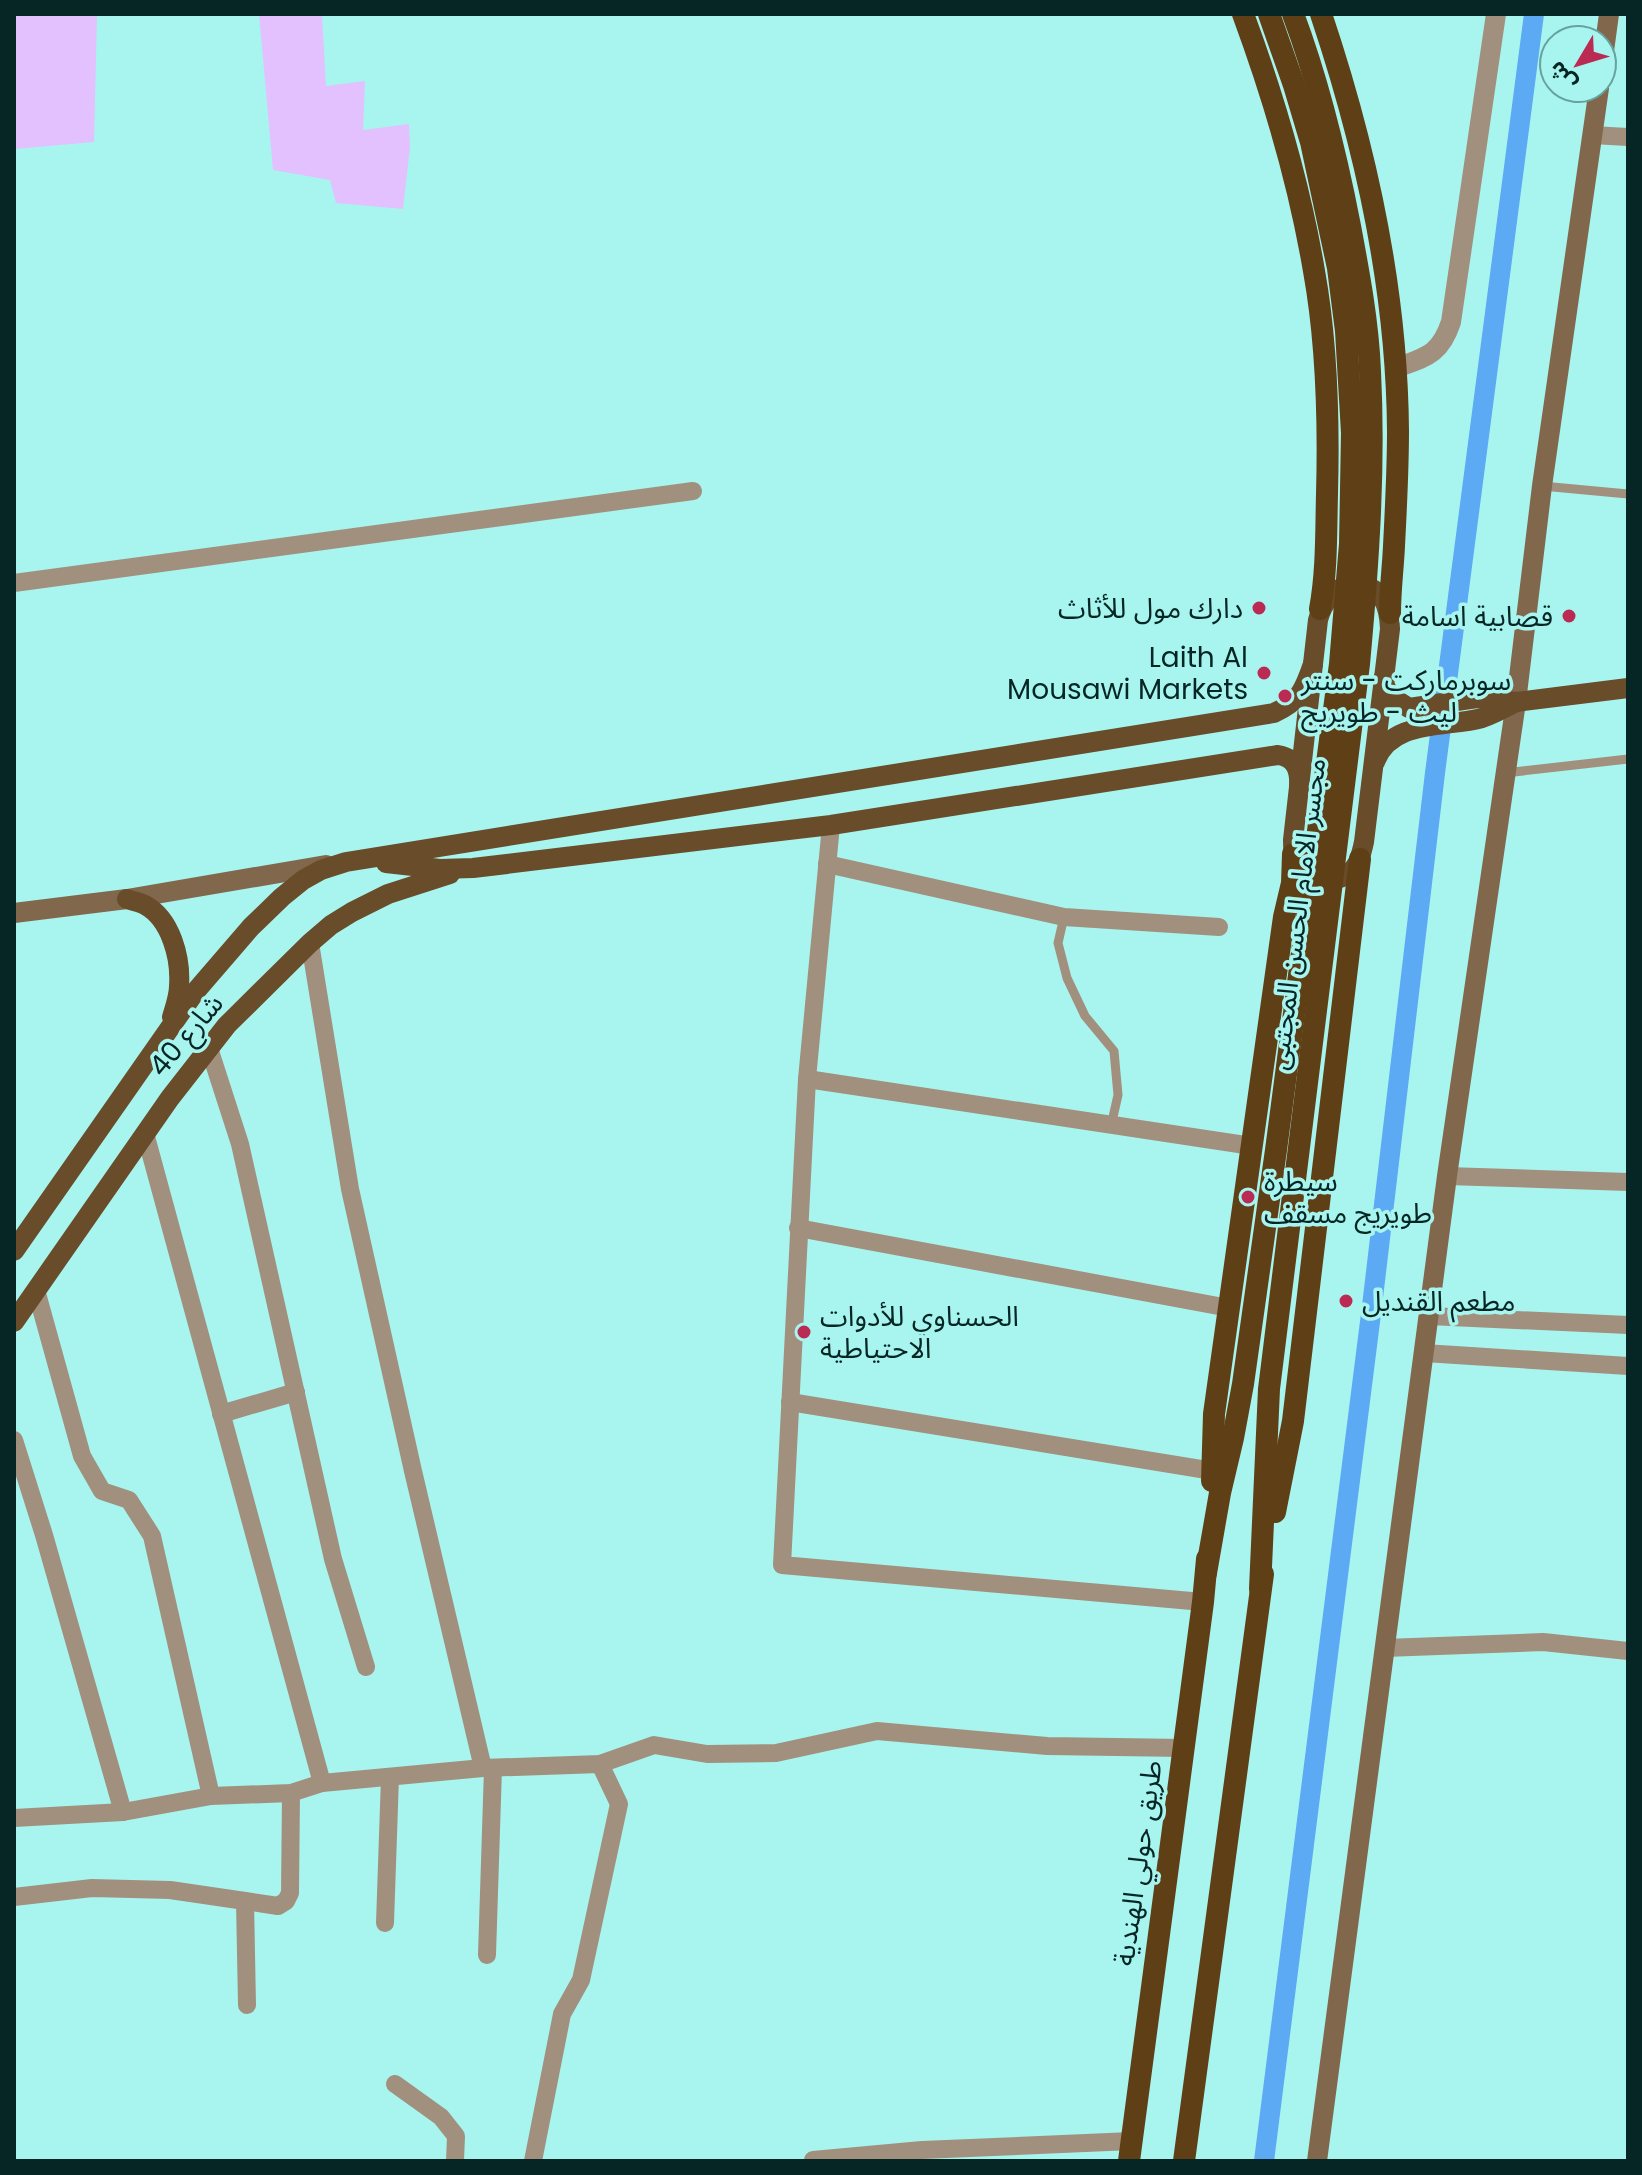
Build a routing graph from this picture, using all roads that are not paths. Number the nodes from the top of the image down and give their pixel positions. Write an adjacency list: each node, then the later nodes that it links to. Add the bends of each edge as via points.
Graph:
1 (1243, 14): 13 (highway, via 1288,148 1314,271 1327,434)
2 (1269, 14): 62 (highway, مجسر الامام الحسن المجتبى, via 1311,142 1338,268 1352,433 1350,544 1340,664 1276,1150 1243,1384)
3 (1293, 14): 63 (highway, مجسر الامام الحسن المجتبى, via 1331,137 1358,268 1370,369 1372,482 1359,664 1269,1389)
4 (1321, 14): 9 (highway, via 1371,198)
5 (1496, 14): 9 (street, via 1451,322 1436,351)
6 (1597, 104): 7 (main road)
7 (1592, 135): 8 (street); 10 (main road)
8 (1628, 137)
9 (1396, 368): 14 (highway)
10 (1542, 486): 12 (lane); 21 (main road)
11 (693, 491): 15 (street)
12 (1628, 494)
13 (1326, 546): 14 (highway, via 1336,566 1356,576 1379,572); 16 (highway)
14 (1394, 555): 17 (highway)
15 (14, 583)
16 (1320, 609): 17 (main road, via 1331,594 1353,584 1376,591); 18 (main road)
17 (1390, 613): 19 (main road)
18 (1313, 664): 26 (main road); 30 (main road, via 1297,700 1274,713)
19 (1384, 675): 22 (main road, via 1390,696 1409,708); 24 (main road)
20 (1628, 688): 21 (main road)
21 (1516, 702): 22 (main road); 25 (main road)
22 (1478, 708): 24 (main road, via 1399,735 1378,754)
23 (1628, 759): 25 (lane)
24 (1373, 768): 29 (main road)
25 (1505, 773): 46 (main road)
26 (1299, 787): 27 (main road, via 1297,765 1278,755); 28 (main road)
27 (831, 825): 31 (street); 32 (main road)
28 (1293, 854): 29 (main road, via 1303,870 1323,880 1345,876); 36 (highway)
29 (1360, 859): 37 (highway)
30 (346, 862): 32 (main road); 33 (main road); 40 (main road, شارع 40, via 321,870 282,897)
31 (827, 864): 35 (street); 42 (street)
32 (473, 868): 39 (main road, شارع 40, via 388,894 331,925)
33 (127, 899): 34 (main road); 40 (main road, via 146,905 161,918 172,939 179,986)
34 (14, 913)
35 (1064, 917): 38 (street); 43 (lane, via 1058,943 1067,978 1085,1016 1114,1051 1118,1095)
36 (1284, 917): 37 (highway, via 1301,898 1324,894 1339,900); 45 (highway)
37 (1352, 921): 63 (highway, via 1293,1421)
38 (1219, 927)
39 (310, 943): 41 (main road, شارع 40); 70 (street, via 350,1189 413,1471)
40 (168, 1028): 49 (main road, شارع 40)
41 (209, 1048): 44 (main road, شارع 40); 57 (street, via 240,1144)
42 (807, 1079): 43 (street); 48 (street)
43 (1111, 1126): 45 (street)
44 (145, 1133): 50 (main road, شارع 40); 59 (street)
45 (1252, 1146): 51 (highway)
46 (1447, 1176): 47 (street); 52 (main road)
47 (1628, 1182)
48 (798, 1228): 51 (street); 58 (street)
49 (14, 1251)
50 (36, 1290): 53 (main road, شارع 40); 74 (street, via 82,1456 102,1491 129,1500 152,1536)
51 (1229, 1308): 61 (highway, via 1214,1414)
52 (1429, 1316): 54 (street); 55 (main road)
53 (14, 1322)
54 (1628, 1325)
55 (1424, 1353): 56 (street); 65 (main road)
56 (1628, 1366)
57 (296, 1392): 59 (street); 67 (street, via 333,1559)
58 (790, 1402): 61 (street); 64 (street, via 782,1565)
59 (221, 1414): 72 (street)
60 (14, 1440): 75 (street)
61 (1213, 1471): 62 (highway)
62 (1206, 1573): 64 (highway, طريق حولي الهندية)
63 (1260, 1589): 87 (highway)
64 (1203, 1602): 68 (highway, طريق حولي الهندية)
65 (1385, 1648): 66 (street, via 1543,1642); 88 (main road)
66 (1628, 1651)
67 (366, 1667)
68 (1184, 1748): 69 (street, via 1047,1746 877,1731 776,1753 707,1754 654,1745); 83 (highway, طريق حولي الهندية)
69 (600, 1764): 70 (street); 86 (street, via 619,1804 581,1980 562,2014)
70 (488, 1768): 71 (street); 80 (street)
71 (390, 1777): 72 (street); 79 (street)
72 (322, 1783): 73 (street)
73 (291, 1793): 74 (street); 78 (street, via 290,1893 278,1906)
74 (211, 1796): 75 (street)
75 (123, 1812): 76 (street)
76 (14, 1818)
77 (14, 1897): 78 (street, via 92,1888 170,1890)
78 (245, 1901): 81 (street)
79 (385, 1923)
80 (487, 1955)
81 (247, 2005)
82 (395, 2084): 85 (street, via 441,2117 456,2136)
83 (1130, 2151): 84 (street, via 922,2150)
84 (813, 2160)
85 (455, 2161)
86 (533, 2161)
87 (1184, 2161)
88 (1317, 2161)

